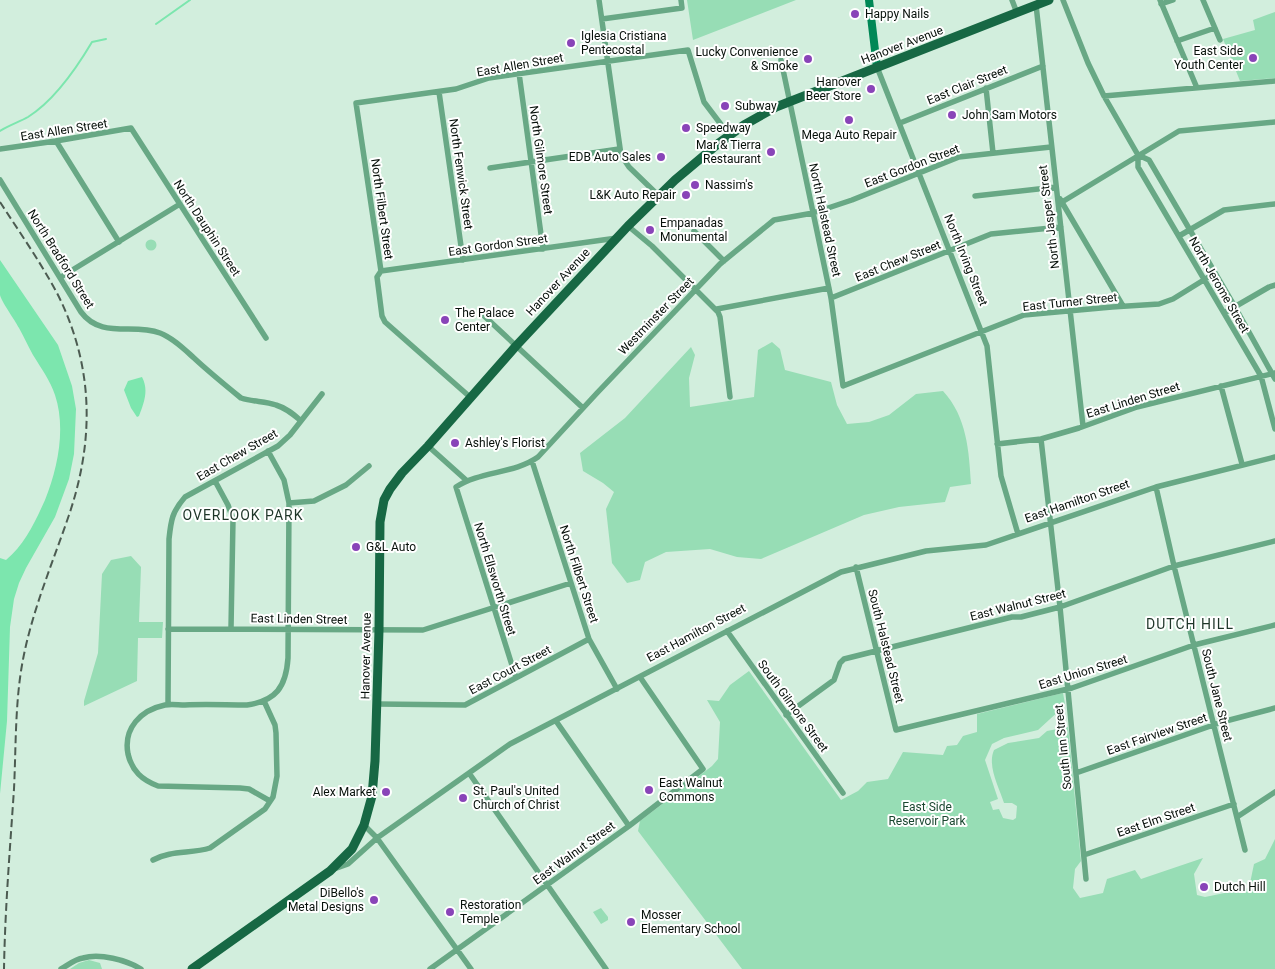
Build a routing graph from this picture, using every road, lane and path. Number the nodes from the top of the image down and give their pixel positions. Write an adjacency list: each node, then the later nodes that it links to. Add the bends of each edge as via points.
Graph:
1 (599, 0): 12 (street)
2 (681, 0): 12 (street, via 682,8)
3 (869, 0): 19 (main road, North Irving Street)
4 (1012, 0): 11 (street)
5 (1049, 0): 10 (main road, Hanover Avenue)
6 (1063, 0): 25 (street, North Jerome Street)
7 (1173, 0): 9 (street)
8 (1203, 0): 13 (street)
9 (1160, 2): 14 (street)
10 (1036, 5): 11 (main road, Hanover Avenue); 18 (street, North Jasper Street)
11 (1018, 13): 19 (main road, Hanover Avenue)
12 (602, 19): 16 (street)
13 (1215, 28): 14 (street); 15 (street)
14 (1176, 40): 23 (street)
15 (1220, 40)
16 (607, 60): 20 (street, East Allen Street); 31 (street, East Allen Street, via 688,50 701,96); 35 (street)
17 (781, 60): 26 (street, North Halstead Street)
18 (1043, 66): 22 (street, East Clair Street); 33 (street, North Jasper Street)
19 (877, 67): 26 (main road, Hanover Avenue); 28 (street, North Irving Street)
20 (519, 73): 24 (street, East Allen Street); 38 (street, North Gilmore Street)
21 (1275, 81): 23 (street)
22 (986, 88): 28 (street, East Clair Street); 36 (street)
23 (1197, 88): 25 (street)
24 (439, 92): 27 (street, East Allen Street); 58 (street, North Fenwick Street)
25 (1104, 96): 37 (street, North Jerome Street)
26 (790, 102): 31 (main road, Hanover Avenue, via 758,116); 48 (street, North Halstead Street)
27 (356, 103): 60 (street, North Filbert Street)
28 (900, 122): 40 (street, North Irving Street)
29 (1275, 122): 37 (street, via 1180,131)
30 (131, 128): 32 (street, East Allen Street); 46 (street, North Dauphin Street)
31 (730, 135): 43 (main road, Hanover Avenue)
32 (56, 142): 34 (street, East Allen Street); 55 (street)
33 (1052, 147): 36 (street, East Gordon Street); 42 (street, North Jasper Street)
34 (0, 149)
35 (619, 149): 38 (street); 43 (street, via 629,167)
36 (993, 153): 40 (street, East Gordon Street, via 959,157)
37 (1138, 155): 45 (street); 51 (street, North Jerome Street, via 1150,160); 53 (street, North Jerome Street, via 1138,167)
38 (531, 161): 39 (street); 56 (street, North Gilmore Street)
39 (490, 168)
40 (919, 173): 48 (street, East Gordon Street); 57 (street, North Irving Street)
41 (0, 180): 62 (street, North Bradford Street)
42 (1056, 190): 44 (street); 45 (street); 50 (street, North Jasper Street)
43 (659, 196): 49 (main road, Hanover Avenue)
44 (975, 196)
45 (1062, 202): 68 (street)
46 (180, 204): 55 (street); 75 (street, North Dauphin Street)
47 (1275, 204): 51 (street, via 1230,208)
48 (813, 213): 59 (street, Westminster Street, via 774,220); 65 (street, North Halstead Street)
49 (628, 226): 54 (main road, Hanover Avenue); 66 (street)
50 (1061, 227): 57 (street, East Chew Street, via 991,234); 71 (street, North Jasper Street)
51 (1189, 230): 53 (street); 61 (street, North Jerome Street)
52 (694, 231): 59 (street)
53 (1179, 236): 63 (street, North Jerome Street)
54 (617, 238): 56 (street, East Gordon Street); 76 (main road, Hanover Avenue)
55 (119, 242): 62 (street)
56 (543, 249): 58 (street, East Gordon Street)
57 (950, 251): 67 (street, East Chew Street); 74 (street, North Irving Street)
58 (463, 260): 60 (street, East Gordon Street)
59 (724, 262): 66 (street, Westminster Street)
60 (381, 271): 82 (street, North Filbert Street, via 377,278 384,321)
61 (1215, 273): 63 (street, East Turner Street); 69 (street, North Jerome Street)
62 (61, 277): 85 (street, North Bradford Street, via 81,312 95,324 109,329 145,329 163,334 241,398 276,405)
63 (1204, 280): 68 (street, East Turner Street, via 1159,304); 73 (street, North Jerome Street)
64 (1275, 285): 69 (street)
65 (829, 288): 67 (street, North Halstead Street); 70 (street)
66 (696, 289): 70 (street); 84 (street, Westminster Street)
67 (831, 298): 79 (street, North Halstead Street)
68 (1123, 306): 71 (street, East Turner Street)
69 (1235, 307): 73 (street); 77 (street, North Jerome Street)
70 (716, 309): 83 (street, via 720,318)
71 (1070, 310): 74 (street, East Turner Street, via 1024,315); 86 (street, North Jasper Street)
72 (481, 313): 76 (street)
73 (1224, 313): 78 (street, North Jerome Street)
74 (982, 331): 79 (street, East Turner Street); 89 (street, North Irving Street, via 987,346)
75 (266, 338)
76 (516, 346): 82 (main road, Hanover Avenue); 84 (street)
77 (1274, 375): 78 (street, East Linden Street)
78 (1262, 376): 80 (street, East Linden Street); 87 (street, North Jerome Street)
79 (843, 386)
80 (1221, 386): 86 (street, East Linden Street, via 1137,407); 94 (street)
81 (322, 394): 85 (street, East Chew Street)
82 (470, 397): 90 (main road, Hanover Avenue)
83 (730, 397)
84 (583, 408): 93 (street, Westminster Street)
85 (300, 420): 91 (street, East Chew Street, via 290,435)
86 (1083, 426): 88 (street, East Linden Street)
87 (1275, 429)
88 (1041, 439): 89 (street, East Linden Street); 100 (street, South Inn Street)
89 (997, 444): 101 (street, North Irving Street, via 1004,491)
90 (428, 446): 96 (street); 112 (main road, Hanover Avenue, via 393,484 384,500 380,522)
91 (268, 451): 97 (street, East Chew Street); 99 (street, via 284,480)
92 (1275, 457): 94 (street, East Hamilton Street)
93 (532, 461): 96 (street); 105 (street, North Filbert Street)
94 (1242, 464): 98 (street, East Hamilton Street)
95 (369, 466): 99 (street, via 346,485 314,501)
96 (466, 480): 107 (street, North Ellsworth Street, via 456,487)
97 (215, 481): 109 (street, East Chew Street, via 185,497 171,518); 110 (street, via 233,519)
98 (1156, 487): 100 (street, East Hamilton Street); 103 (street, South Jane Street)
99 (289, 504): 111 (street)
100 (1051, 523): 101 (street, East Hamilton Street); 106 (street, South Inn Street)
101 (1018, 534): 104 (street, East Hamilton Street, via 978,547 926,551)
102 (1275, 541): 103 (street, East Walnut Street)
103 (1174, 566): 106 (street, East Walnut Street); 115 (street, South Jane Street)
104 (856, 567): 113 (street, East Hamilton Street); 116 (street, South Halstead Street)
105 (571, 583): 107 (street, East Linden Street); 114 (street, North Filbert Street)
106 (1060, 606): 116 (street, East Walnut Street); 120 (street, South Inn Street)
107 (494, 608): 112 (street, East Linden Street, via 423,630); 118 (street, North Ellsworth Street)
108 (1275, 625): 115 (street, East Union Street)
109 (168, 628): 110 (street, East Linden Street); 122 (street)
110 (231, 628): 111 (street, East Linden Street)
111 (287, 630): 112 (street, East Linden Street); 121 (street, via 287,672 281,688)
112 (379, 630): 123 (main road, Hanover Avenue)
113 (727, 631): 117 (street, East Hamilton Street); 125 (street, South Gilmore Street)
114 (589, 639): 118 (street, East Court Street); 119 (street, North Filbert Street)
115 (1194, 645): 120 (street, East Union Street); 127 (street, South Jane Street)
116 (876, 650): 125 (street, East Walnut Street, via 842,660 834,680); 128 (street, South Halstead Street)
117 (640, 677): 119 (street, East Hamilton Street); 137 (street, East Walnut Street, via 703,769)
118 (516, 678): 123 (street, East Court Street, via 465,705)
119 (617, 689): 126 (street, East Hamilton Street)
120 (1068, 689): 128 (street, East Union Street); 130 (street, South Inn Street)
121 (264, 701): 122 (street, via 247,705); 133 (street, via 276,733 276,788)
122 (168, 704): 133 (street, via 142,714 131,727 127,745 130,760 138,774 158,786 240,788)
123 (377, 704): 136 (main road, Hanover Avenue, via 373,786)
124 (1275, 708): 127 (street, East Fairview Street)
125 (786, 715): 132 (street, South Gilmore Street)
126 (556, 721): 129 (street, East Hamilton Street, via 510,744); 137 (street)
127 (1214, 724): 130 (street, East Fairview Street); 134 (street, South Jane Street)
128 (896, 730)
129 (469, 773): 138 (street, East Hamilton Street); 144 (street)
130 (1076, 773): 140 (street, South Inn Street)
131 (1275, 792): 135 (street)
132 (843, 793)
133 (270, 801): 141 (street, via 265,809 210,848 171,853)
134 (1234, 804): 135 (street, South Jane Street); 140 (street, East Elm Street)
135 (1237, 817): 139 (street, South Jane Street)
136 (364, 825): 138 (street); 142 (main road, Hanover Avenue, via 352,849)
137 (629, 826): 144 (street, East Walnut Street)
138 (377, 838): 142 (street, East Hamilton Street, via 348,864); 145 (street)
139 (1245, 850)
140 (1084, 855): 143 (street, South Inn Street)
141 (153, 860)
142 (330, 870): 148 (main road, East Hamilton Street)
143 (1086, 879)
144 (548, 885): 145 (street, East Walnut Street); 151 (street)
145 (457, 950): 149 (street, East Walnut Street); 150 (street)
146 (61, 969): 147 (street, via 80,958 91,956 119,960)
147 (141, 969)
148 (192, 969)
149 (430, 969)
150 (471, 969)
151 (606, 969)

